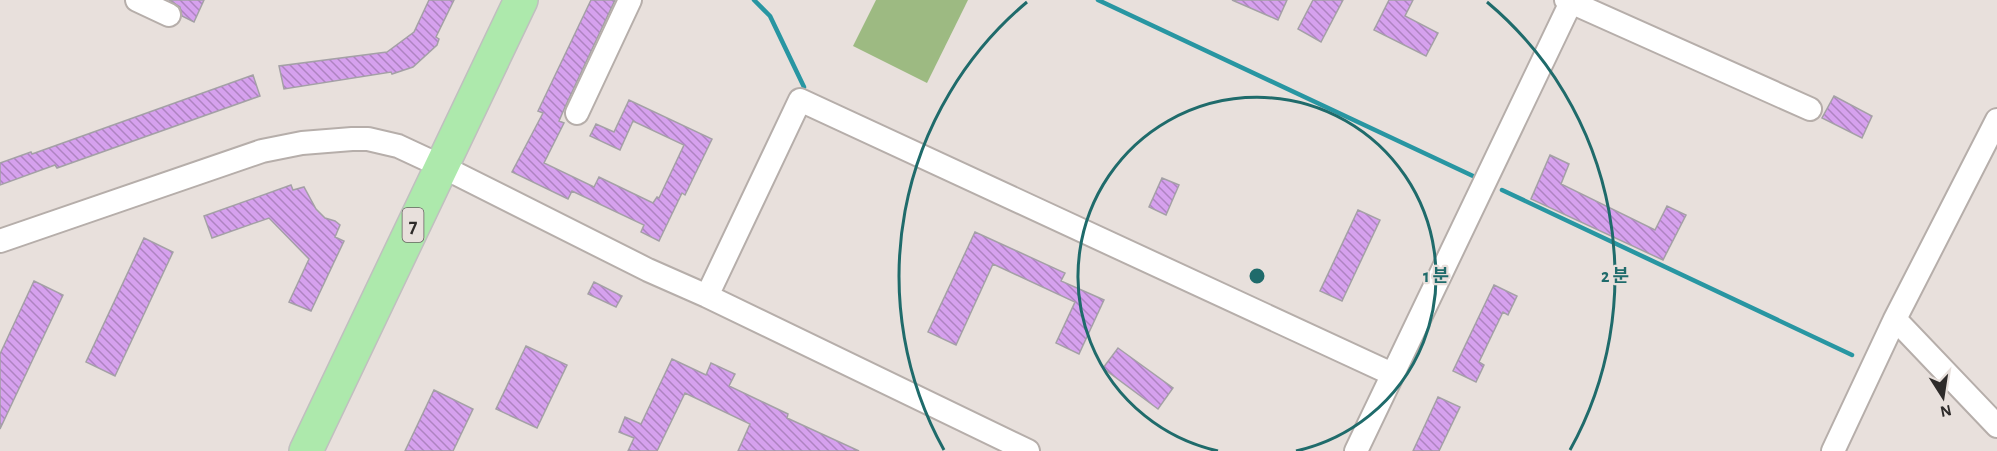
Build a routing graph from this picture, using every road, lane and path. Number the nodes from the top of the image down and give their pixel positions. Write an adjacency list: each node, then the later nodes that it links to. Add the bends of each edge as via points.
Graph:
1 (137, 0): 5 (street)
2 (521, 0): 10 (highway, 7)
3 (630, 0): 7 (street)
4 (1570, 1): 6 (street); 14 (street)
5 (169, 15)
6 (1810, 109)
7 (577, 113)
8 (1997, 120): 9 (street)
9 (1987, 162): 13 (street)
10 (441, 166): 11 (street, via 382,142 302,142 262,151); 12 (street); 16 (highway, 7)
11 (0, 241)
12 (707, 296): 14 (street, via 801,100); 17 (street)
13 (1895, 319): 15 (street); 19 (street)
14 (1392, 374): 18 (street)
15 (1997, 426)
16 (306, 451)
17 (1028, 451)
18 (1356, 451)
19 (1833, 451)

